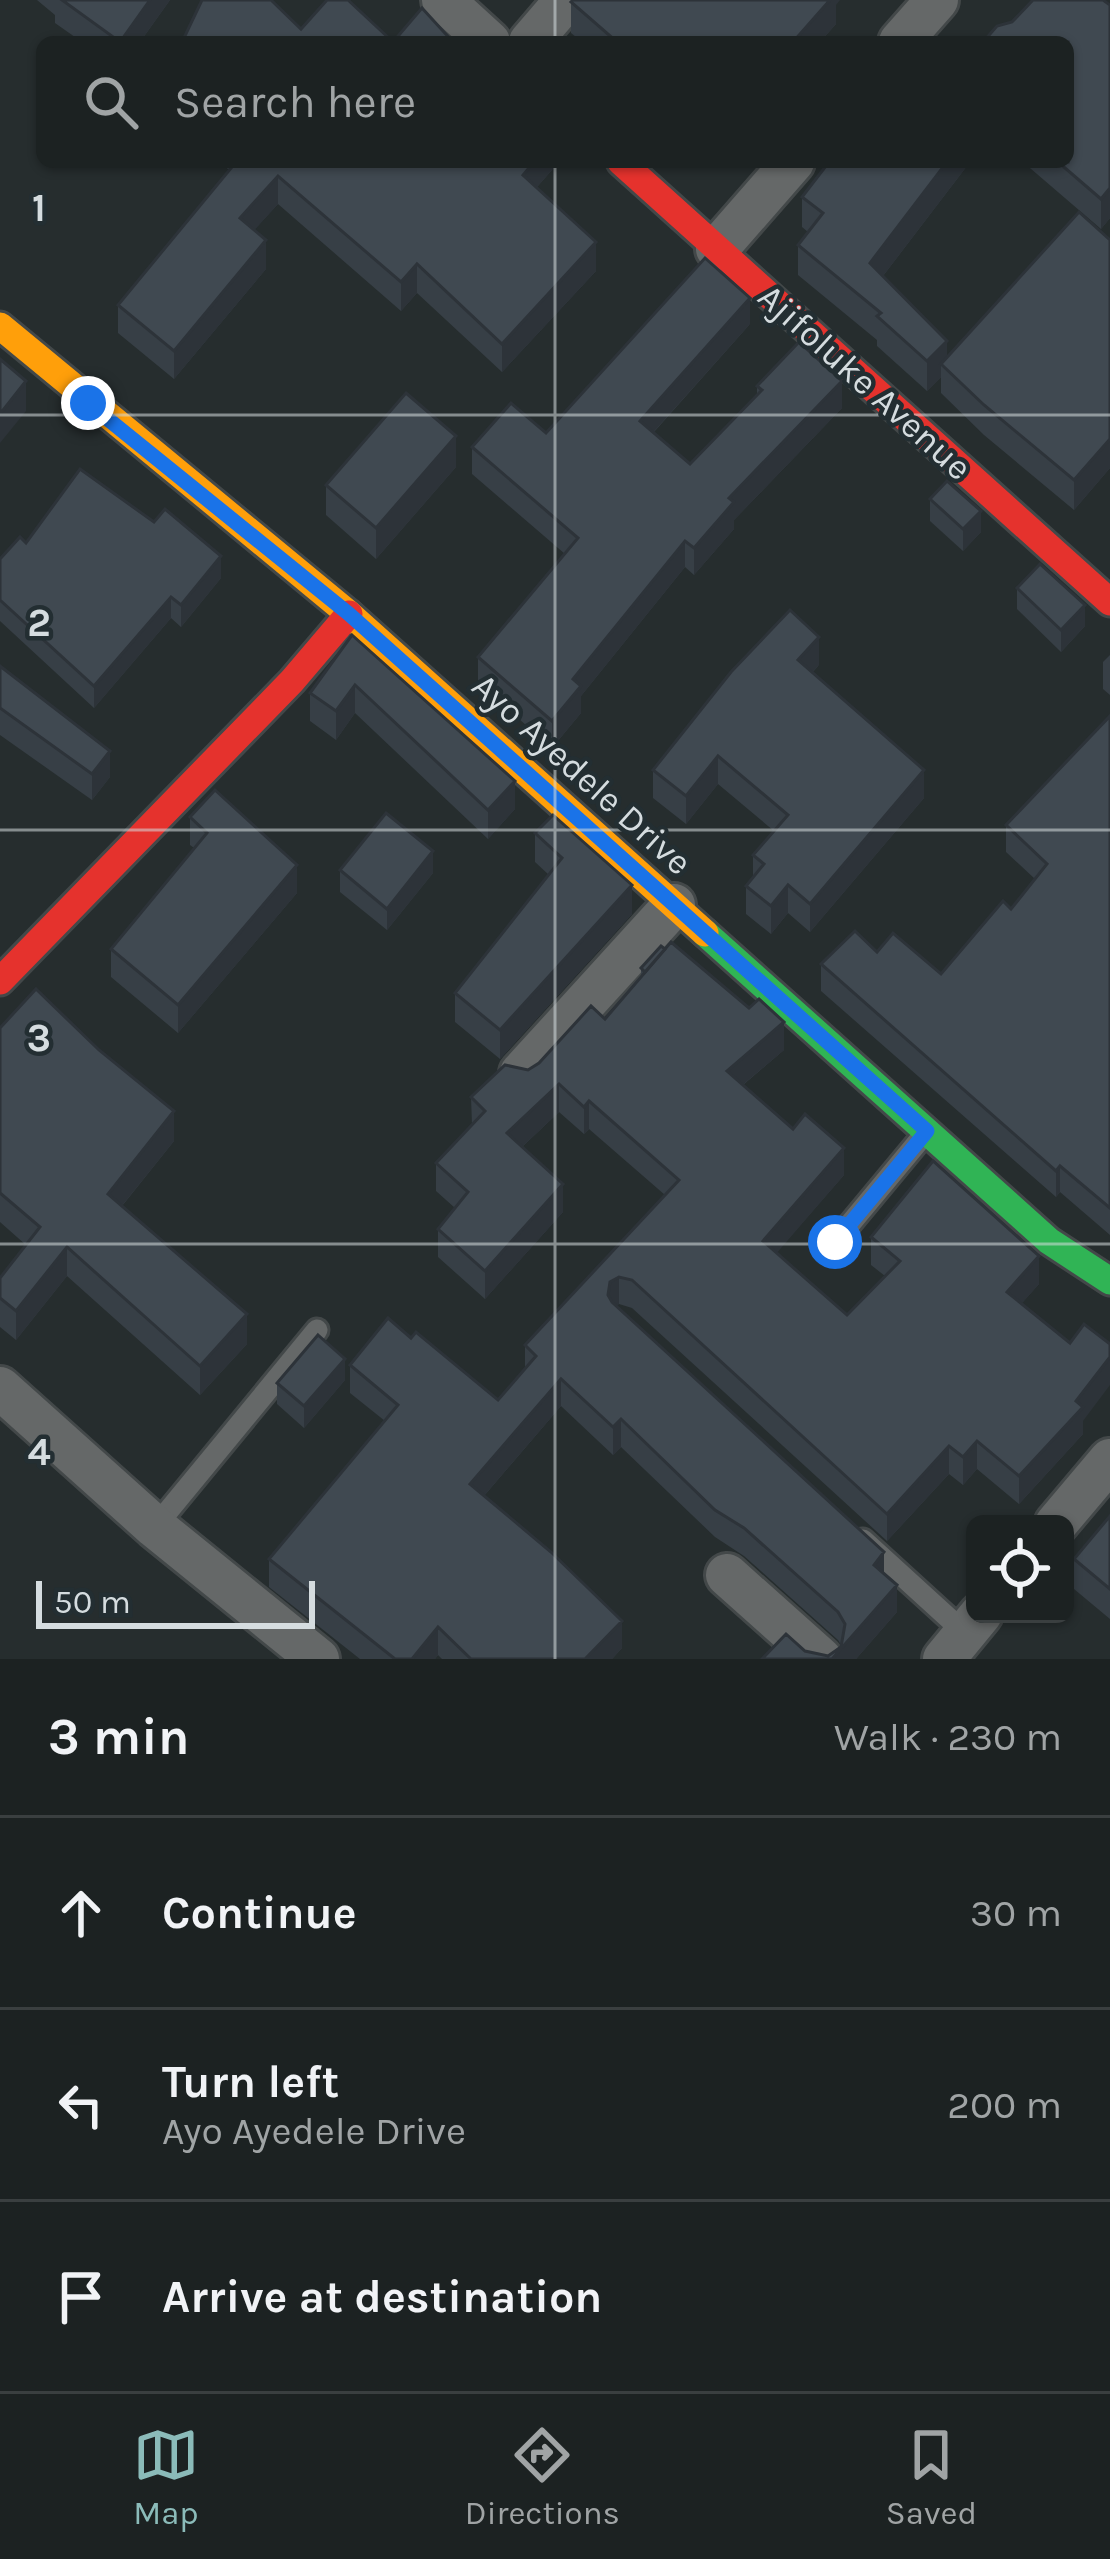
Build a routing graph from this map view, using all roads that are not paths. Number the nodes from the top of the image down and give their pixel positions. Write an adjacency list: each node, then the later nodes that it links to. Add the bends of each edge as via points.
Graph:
1 (443, 0): 4 (street)
2 (566, 0): 5 (street)
3 (937, 0): 6 (street)
4 (482, 36)
5 (535, 36)
6 (905, 36)
7 (628, 168): 9 (street, Ajifoluke Avenue)
8 (789, 168): 9 (street)
9 (717, 249): 11 (street, Ajifoluke Avenue)
10 (0, 326): 12 (street, Ayo Ayedele Drive)
11 (1110, 602)
12 (349, 614): 13 (street, Ayo Ayedele Drive); 14 (street)
13 (674, 905): 15 (street); 16 (street, Ayo Ayedele Drive)
14 (0, 981)
15 (520, 1073)
16 (927, 1131): 17 (lane); 18 (street, Ayo Ayedele Drive, via 1049,1241)
17 (835, 1242)
18 (1110, 1281)
19 (317, 1330): 24 (lane)
20 (0, 1388): 24 (street)
21 (1110, 1460): 22 (street)
22 (1064, 1515)
23 (845, 1523): 26 (lane)
24 (154, 1527): 27 (street)
25 (728, 1575): 28 (street)
26 (963, 1635)
27 (318, 1659)
28 (821, 1659)

